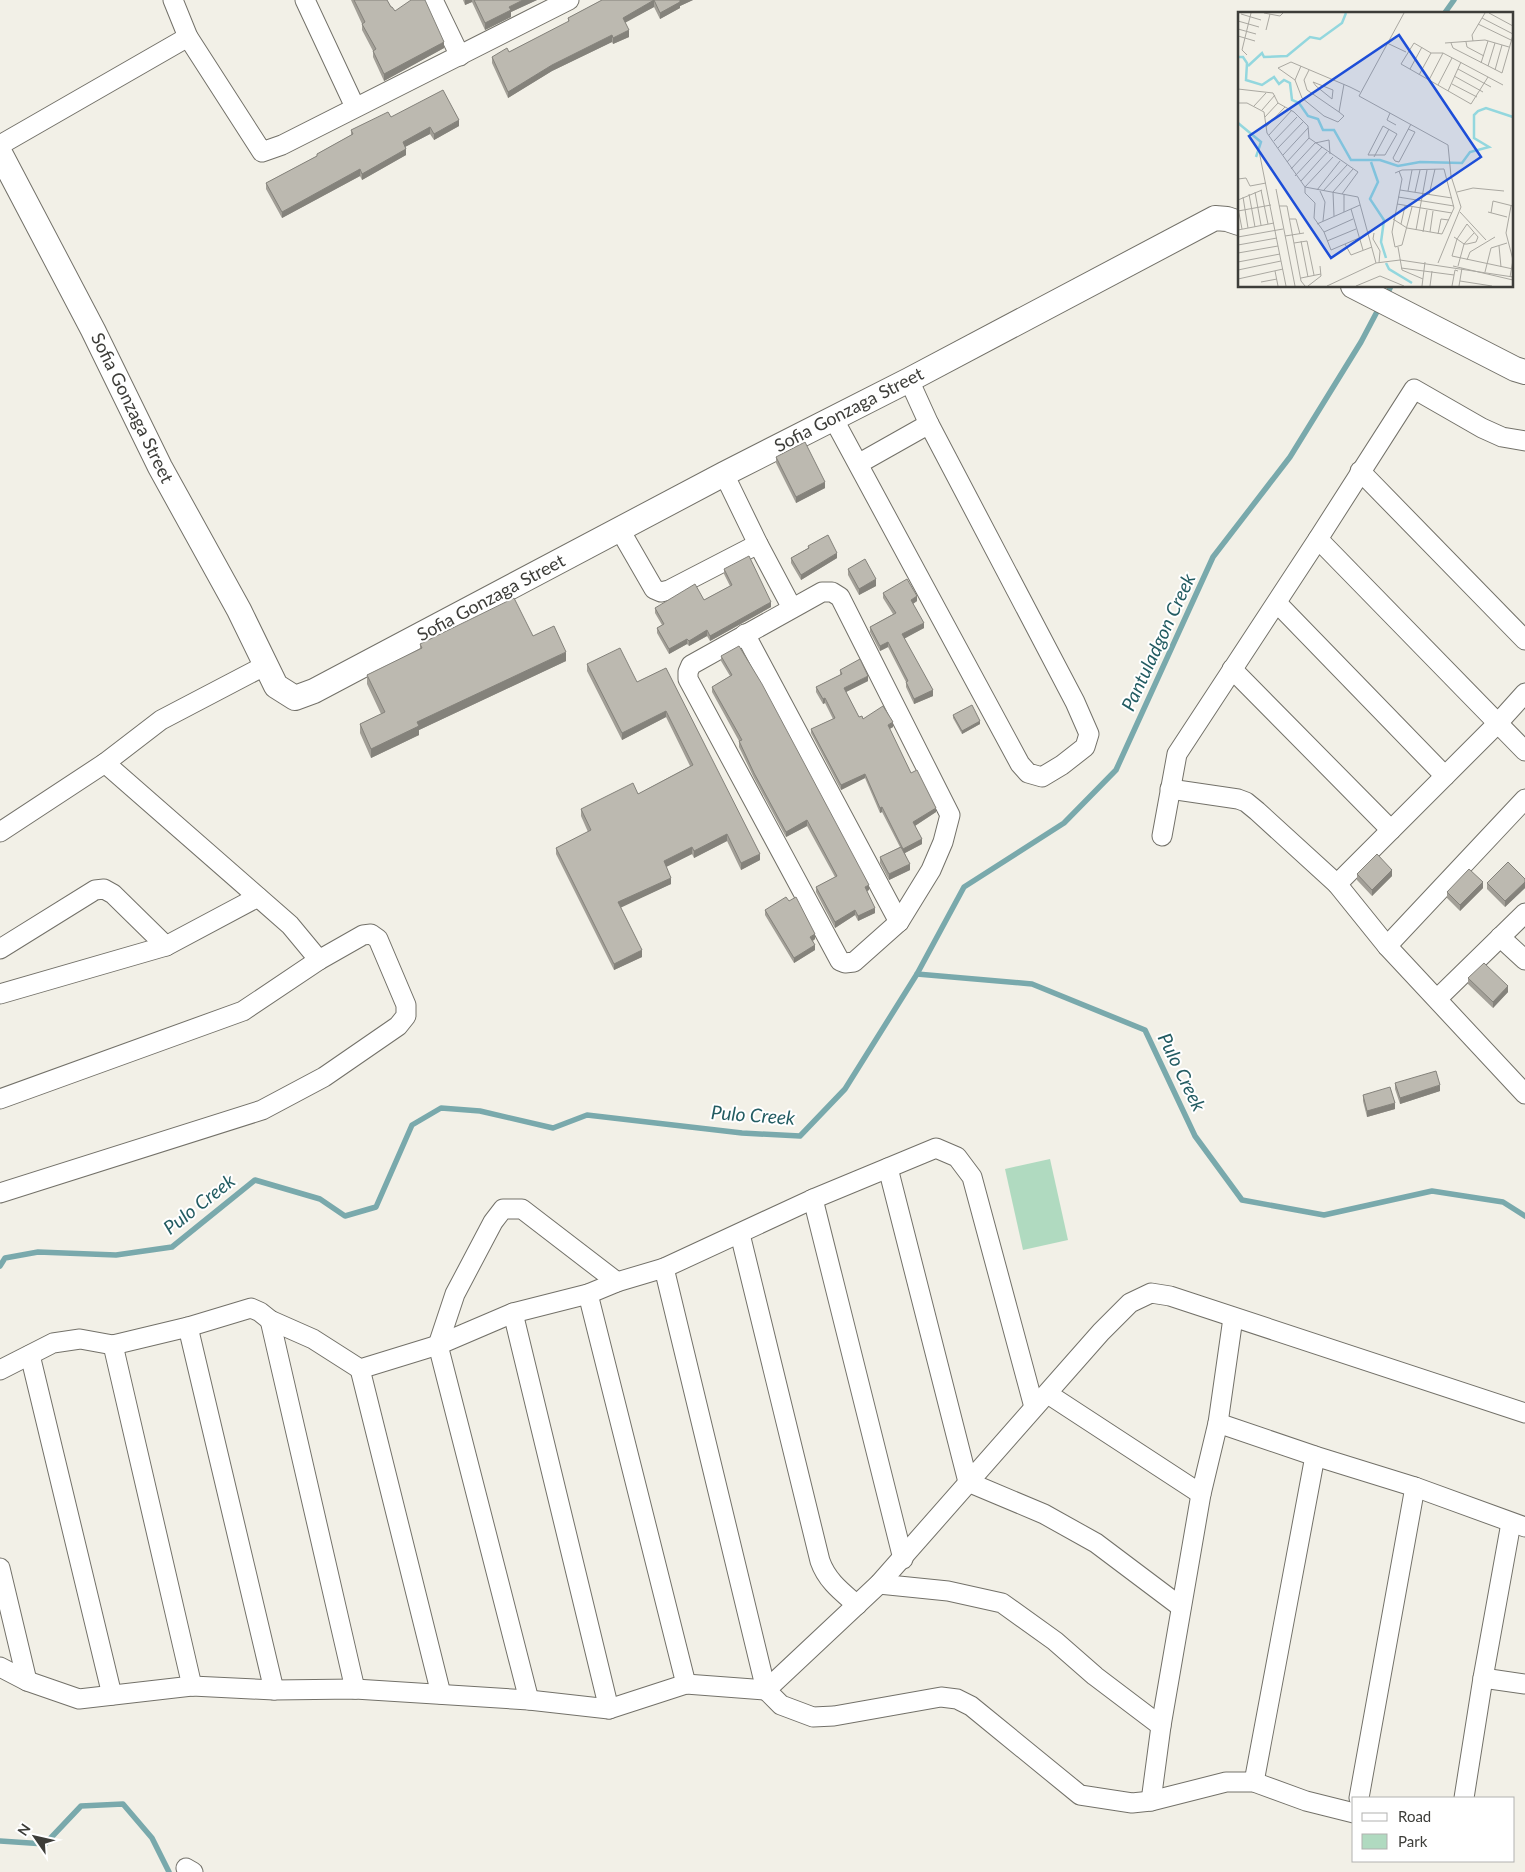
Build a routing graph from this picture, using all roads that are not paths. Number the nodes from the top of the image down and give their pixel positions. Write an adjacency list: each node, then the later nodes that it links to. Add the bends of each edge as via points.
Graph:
1 (173, 0): 5 (street)
2 (305, 0): 7 (street)
3 (433, 0): 6 (street)
4 (566, 1): 6 (street)
5 (188, 37): 7 (street, via 262,152); 8 (street)
6 (460, 56): 7 (street)
7 (355, 107)
8 (0, 145)
9 (0, 153): 27 (street, Sofia Gonzaga Street, via 94,330 160,467)
10 (1238, 224): 13 (street, Sofia Gonzaga Street, via 1215,218)
11 (1357, 288): 12 (street)
12 (1525, 372)
13 (909, 380): 14 (street, Sofia Gonzaga Street); 15 (street)
14 (833, 418): 17 (street); 19 (street, Sofia Gonzaga Street)
15 (929, 424): 17 (street); 17 (street, via 1090,734 1086,747 1042,777 1028,773 1020,764)
16 (1525, 441): 18 (street, via 1502,437 1482,428 1414,389)
17 (858, 464)
18 (1360, 471): 21 (street); 26 (street)
19 (724, 474): 20 (street, Sofia Gonzaga Street); 22 (street)
20 (620, 530): 22 (street, via 654,588 661,592); 27 (street, Sofia Gonzaga Street, via 295,698 276,686)
21 (1318, 539): 23 (street); 30 (street)
22 (758, 544): 24 (street)
23 (1277, 603): 28 (street); 33 (street)
24 (792, 608): 25 (street); 42 (street, via 822,592 832,592 840,597 950,815 931,870)
25 (745, 634): 42 (street); 42 (street, via 691,665 688,679 840,961 854,962)
26 (1525, 640)
27 (266, 665): 32 (street, via 161,720)
28 (1232, 669): 34 (street, via 1177,754); 36 (street)
29 (1525, 693): 30 (street)
30 (1498, 723): 31 (street); 33 (street)
31 (1525, 751)
32 (105, 763): 37 (street); 40 (street)
33 (1445, 776): 36 (street)
34 (1170, 789): 38 (street); 39 (street, via 1246,802)
35 (1525, 799): 45 (street)
36 (1391, 830): 39 (street)
37 (0, 832)
38 (1162, 836)
39 (1337, 884): 45 (street)
40 (258, 897): 44 (street); 47 (street, via 290,925)
41 (1525, 912): 43 (street)
42 (899, 922)
43 (1500, 937): 48 (street); 50 (street)
44 (166, 946): 46 (street, via 104,889 95,890); 49 (street)
45 (1388, 946): 50 (street)
46 (0, 949)
47 (319, 960): 52 (street, via 243,1012); 54 (street, via 363,935 371,934 378,939 406,1006 406,1016 398,1026 324,1077 262,1110)
48 (1525, 960)
49 (0, 994)
50 (1438, 998): 51 (street)
51 (1525, 1094)
52 (0, 1099)
53 (888, 1168): 55 (street); 70 (street, via 936,1148 957,1157 972,1177); 74 (street)
54 (0, 1193)
55 (813, 1200): 56 (street); 78 (street)
56 (740, 1234): 57 (street); 81 (street, via 820,1561 831,1582)
57 (664, 1268): 58 (street); 91 (street)
58 (617, 1282): 59 (street); 65 (street, via 522,1209 503,1209 492,1222 454,1294)
59 (588, 1294): 60 (street); 86 (street)
60 (512, 1313): 65 (street); 95 (street)
61 (1233, 1318): 69 (street, via 1170,1296 1151,1293 1130,1303); 71 (street); 72 (street)
62 (270, 1320): 63 (street, via 251,1308); 67 (street, via 313,1339); 89 (street)
63 (188, 1327): 64 (street); 90 (street)
64 (113, 1345): 66 (street, via 80,1339 53,1343); 88 (street)
65 (438, 1345): 67 (street); 94 (street)
66 (30, 1355): 68 (street); 93 (street)
67 (360, 1369): 92 (street)
68 (0, 1370)
69 (1048, 1394): 70 (street); 76 (street)
70 (1034, 1407): 74 (street)
71 (1525, 1413)
72 (1218, 1423): 73 (street); 76 (street)
73 (1315, 1456): 75 (street); 97 (street)
74 (968, 1482): 78 (street); 82 (street, via 1044,1514 1096,1543)
75 (1415, 1487): 77 (street); 98 (street)
76 (1201, 1494): 82 (street)
77 (1518, 1525): 84 (street)
78 (902, 1559): 80 (street)
79 (0, 1568): 85 (street)
80 (880, 1584): 81 (street); 96 (street, via 948,1591 1002,1603)
81 (857, 1605): 91 (street)
82 (1181, 1607): 96 (street)
83 (0, 1667): 85 (street)
84 (1482, 1678): 87 (street); 99 (street)
85 (27, 1681): 93 (street, via 79,1699)
86 (686, 1684): 91 (street); 95 (street)
87 (1525, 1684)
88 (192, 1686): 90 (street); 93 (street)
89 (355, 1689): 90 (street); 92 (street)
90 (274, 1690)
91 (766, 1690): 100 (street, via 781,1705 813,1717 941,1697 957,1700 971,1706 1080,1795 1132,1803)
92 (441, 1694): 94 (street)
93 (112, 1695)
94 (529, 1700): 95 (street)
95 (609, 1709)
96 (1161, 1726): 100 (street)
97 (1254, 1782): 100 (street, via 1226,1782); 101 (street, via 1306,1802)
98 (1359, 1797)
99 (1464, 1797)
100 (1151, 1801)
101 (1352, 1813)

